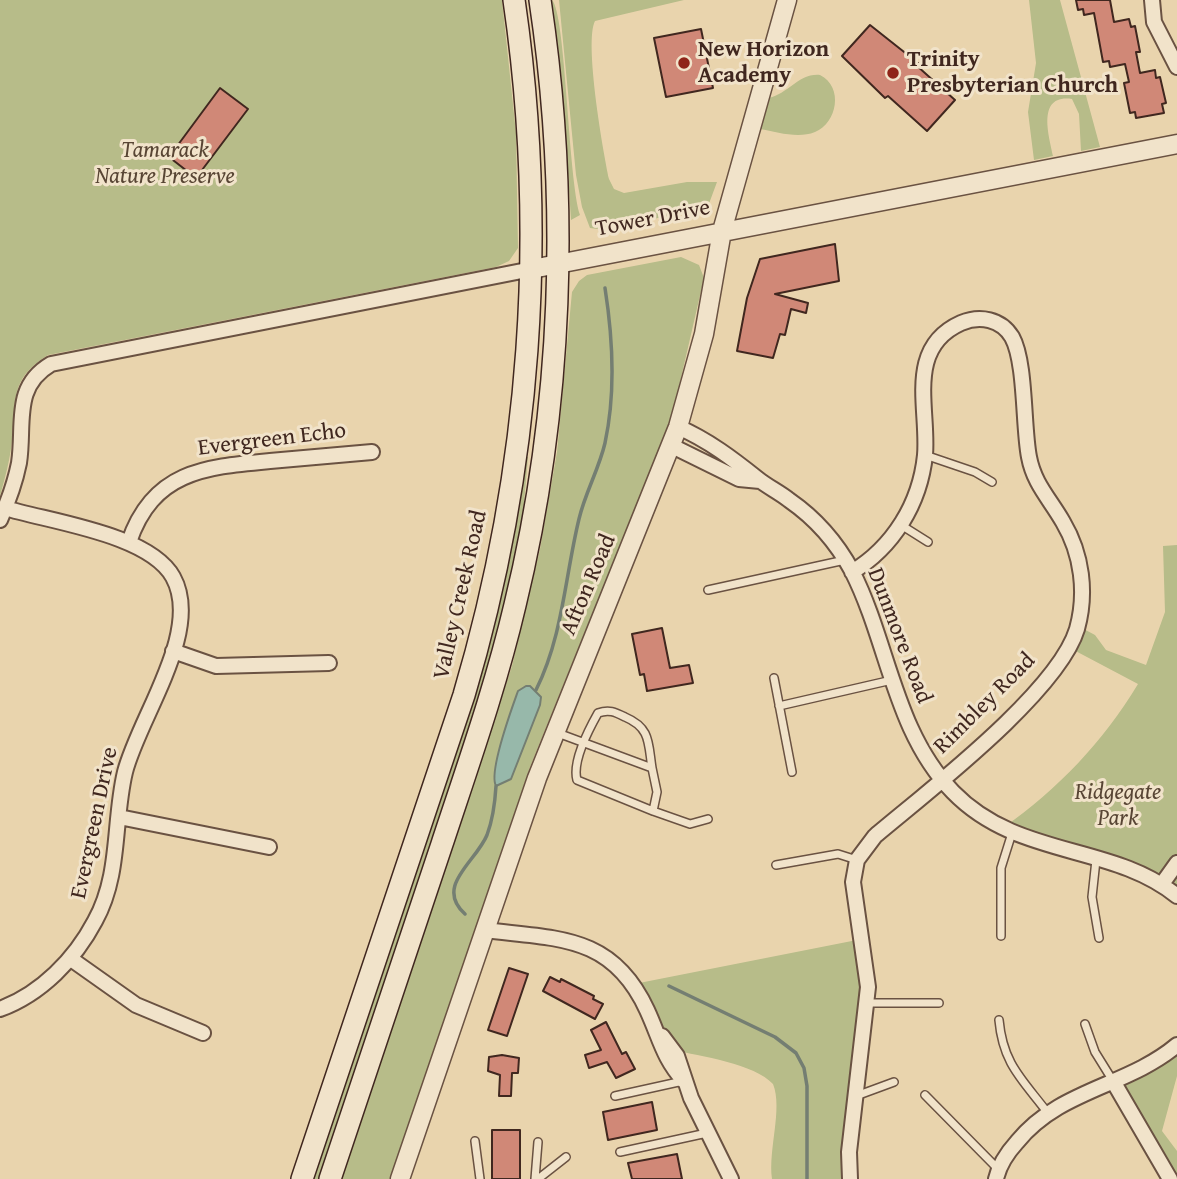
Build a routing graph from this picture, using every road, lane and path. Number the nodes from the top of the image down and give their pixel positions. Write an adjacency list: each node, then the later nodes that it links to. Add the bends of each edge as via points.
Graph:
1 (514, 0): 9 (main road, Valley Creek Road, via 528,124)
2 (540, 0): 8 (main road, via 554,117)
3 (787, 0): 7 (street, Afton Road)
4 (1152, 0): 5 (street, via 1153,20)
5 (1177, 67)
6 (1177, 144): 7 (street, Tower Drive)
7 (722, 231): 8 (street, Tower Drive); 10 (street, Afton Road, via 704,334)
8 (558, 264): 9 (street, Tower Drive); 68 (main road, via 542,468 509,630 470,762)
9 (532, 270): 16 (street, Tower Drive, via 51,364 30,381 24,393 18,467); 67 (main road, Valley Creek Road, via 517,453 483,628)
10 (678, 427): 11 (street, Afton Road); 14 (street, Dunmore Road, via 720,450)
11 (672, 446): 14 (street, Dunmore Road, via 739,479); 27 (street, Afton Road)
12 (372, 452): 18 (street, Evergreen Echo, via 226,465 187,474 146,507)
13 (925, 454): 15 (lane); 17 (street, Rimbley Road, via 919,485); 31 (street, Rimbley Road, via 922,380 934,346 957,324 973,318 992,320 1005,329 1016,352 1033,476 1062,520 1082,573 1076,632 1044,681)
14 (760, 481): 20 (street, Dunmore Road, via 803,510)
15 (992, 482)
16 (3, 514): 18 (street, Evergreen Drive)
17 (901, 525): 19 (lane); 20 (street, Rimbley Road, via 879,554)
18 (129, 542): 22 (street, Evergreen Drive, via 163,563 178,589 182,616)
19 (928, 542)
20 (849, 566): 21 (lane); 25 (street, Dunmore Road)
21 (708, 590)
22 (173, 651): 23 (street, via 216,666); 33 (street, Evergreen Drive, via 128,762)
23 (330, 663)
24 (774, 678): 26 (lane)
25 (892, 680): 26 (lane); 31 (street, Dunmore Road, via 920,749)
26 (779, 706): 30 (lane)
27 (554, 732): 28 (lane); 43 (street, Afton Road)
28 (585, 744): 29 (lane); 29 (lane, via 598,713 612,711 645,729); 32 (lane, via 575,771 580,783)
29 (652, 768): 32 (lane, via 657,792)
30 (792, 772)
31 (942, 779): 35 (street, Dunmore Road, via 980,815); 37 (street, Rimbley Road, via 875,836)
32 (653, 811): 34 (lane, via 690,824)
33 (119, 817): 36 (street); 46 (street, Evergreen Drive, via 106,897)
34 (708, 819)
35 (1012, 833): 38 (street, Dunmore Road); 44 (lane, via 1001,868)
36 (269, 847)
37 (857, 860): 40 (lane, via 838,854); 47 (street, via 854,893)
38 (1096, 860): 41 (street, Dunmore Road); 45 (lane, via 1092,897)
39 (1177, 863): 41 (street)
40 (776, 865)
41 (1162, 884): 42 (street, Dunmore Road)
42 (1177, 896)
43 (484, 930): 54 (street, via 566,940 604,954 631,980 669,1065); 69 (street, Afton Road)
44 (1001, 936)
45 (1099, 938)
46 (71, 959): 49 (street, Evergreen Drive, via 30,994); 52 (street, via 136,1005)
47 (868, 1003): 48 (lane); 59 (street)
48 (939, 1003)
49 (0, 1009)
50 (999, 1020): 60 (lane, via 1001,1047)
51 (1085, 1024): 55 (lane)
52 (203, 1033)
53 (1177, 1045): 55 (street)
54 (684, 1081): 58 (lane); 61 (street)
55 (1113, 1081): 60 (street); 74 (street)
56 (894, 1082): 59 (lane)
57 (925, 1095): 66 (lane)
58 (615, 1096)
59 (856, 1096): 73 (street)
60 (1047, 1112): 66 (street, via 1033,1122)
61 (708, 1133): 64 (lane); 72 (street)
62 (475, 1141): 70 (lane)
63 (538, 1142): 71 (lane)
64 (620, 1152)
65 (566, 1157): 71 (lane)
66 (997, 1174)
67 (302, 1179)
68 (330, 1179)
69 (400, 1179)
70 (480, 1179)
71 (537, 1179)
72 (731, 1179)
73 (850, 1179)
74 (1170, 1179)

